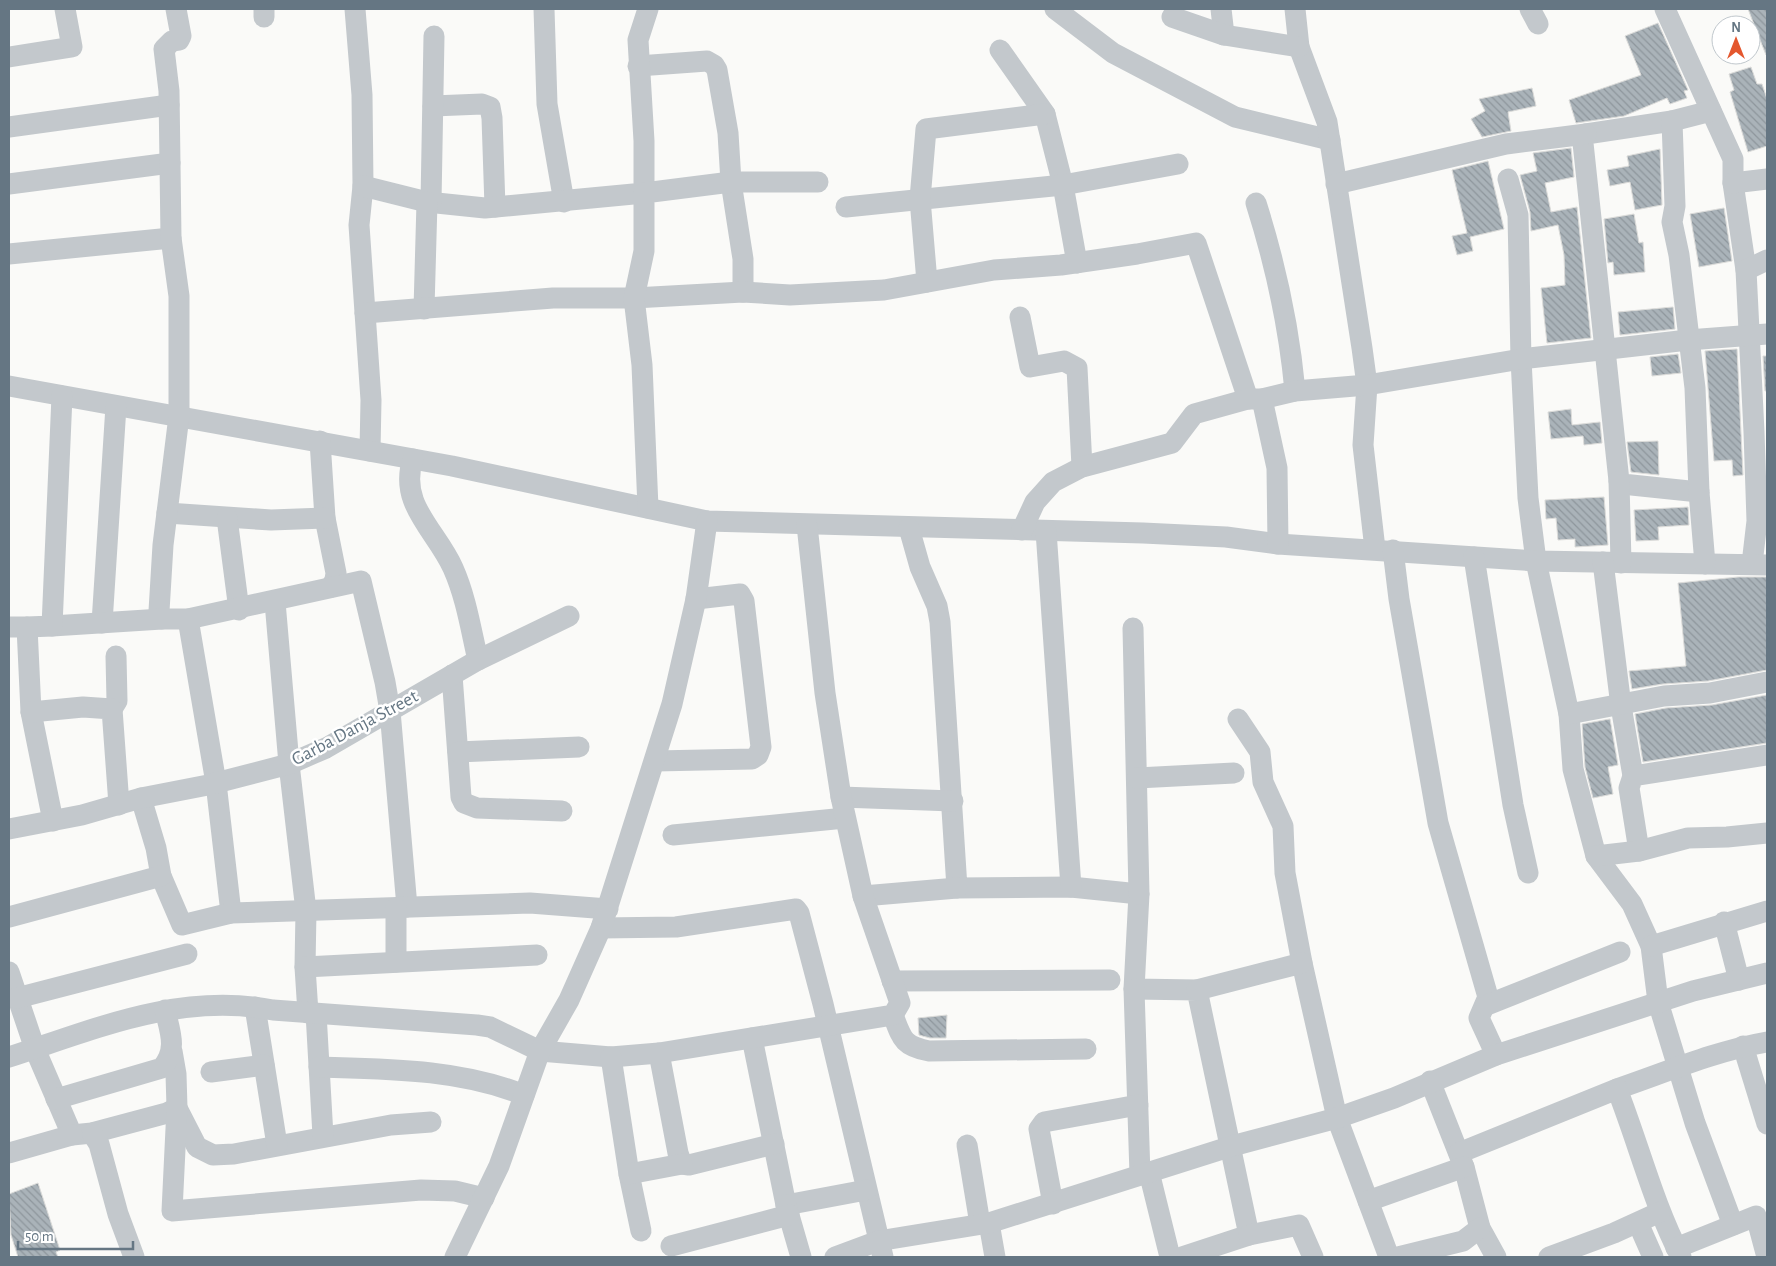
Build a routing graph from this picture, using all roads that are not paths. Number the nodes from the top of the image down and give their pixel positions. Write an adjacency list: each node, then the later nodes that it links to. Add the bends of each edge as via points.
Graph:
1 (65, 9): 15 (street, via 72,46)
2 (176, 9): 17 (street, via 181,36 164,49)
3 (355, 9): 35 (street, via 362,95)
4 (544, 9): 39 (street, via 548,104)
5 (648, 9): 16 (street, via 638,40)
6 (1055, 9): 24 (street, via 1114,53 1235,117)
7 (1221, 9): 11 (street)
8 (1295, 9): 13 (street)
9 (1666, 9): 19 (street)
10 (1172, 17): 11 (street)
11 (1224, 35): 13 (street)
12 (434, 36): 18 (street)
13 (1299, 47): 24 (street, via 1324,114)
14 (1000, 50): 20 (street)
15 (9, 57)
16 (638, 66): 29 (street, via 707,61 714,65 728,133); 36 (street, via 644,140)
17 (169, 106): 22 (street); 25 (street)
18 (433, 106): 38 (street); 41 (street, via 482,104 490,107)
19 (1711, 111): 21 (street); 31 (street, via 1733,159)
20 (1045, 114): 34 (street); 37 (street, via 926,129)
21 (1672, 121): 23 (street); 55 (street, via 1675,206 1672,222 1679,255)
22 (9, 127)
23 (1586, 134): 33 (street, via 1506,144); 56 (street, via 1583,143)
24 (1330, 140): 33 (street)
25 (170, 163): 32 (street); 43 (street)
26 (1178, 164): 34 (street)
27 (1508, 179): 57 (street, via 1518,215)
28 (1767, 179): 31 (street)
29 (731, 182): 30 (street); 36 (street); 49 (street, via 743,259)
30 (818, 182)
31 (1733, 183): 47 (street)
32 (9, 184)
33 (1336, 184): 58 (street)
34 (1063, 185): 37 (street); 46 (street)
35 (363, 186): 38 (street); 52 (street, via 359,225)
36 (644, 193): 39 (street); 50 (street, via 644,251)
37 (920, 199): 42 (street); 48 (street)
38 (429, 202): 41 (street); 51 (street)
39 (564, 202): 41 (street)
40 (1256, 203): 60 (street, via 1290,336)
41 (495, 207)
42 (846, 207)
43 (171, 238): 44 (street); 64 (street, via 179,296)
44 (9, 254)
45 (1767, 260): 47 (street)
46 (1077, 263): 48 (street, via 994,270); 62 (street, via 1196,243)
47 (1746, 270): 54 (street)
48 (926, 282): 49 (street, via 884,290 790,295)
49 (743, 292): 50 (street)
50 (634, 298): 51 (street, via 553,298); 71 (street, via 642,365)
51 (424, 308): 52 (street)
52 (365, 313): 66 (street, via 371,400)
53 (1020, 317): 68 (street, via 1030,367 1064,361 1077,368)
54 (1758, 335): 55 (street); 86 (street, via 1757,522)
55 (1688, 340): 56 (street); 70 (street, via 1695,388)
56 (1606, 350): 57 (street); 69 (street)
57 (1521, 359): 58 (street); 83 (street, via 1528,498)
58 (1367, 385): 60 (street); 81 (street, via 1363,445)
59 (9, 386): 61 (street)
60 (1295, 391): 62 (street)
61 (62, 396): 63 (street); 95 (street)
62 (1255, 399): 68 (street, via 1194,414 1172,443); 80 (street, via 1277,468)
63 (116, 406): 64 (street); 94 (street)
64 (179, 416): 65 (street); 72 (street)
65 (320, 441): 66 (street); 74 (street)
66 (370, 451): 67 (street)
67 (413, 459): 71 (street); 99 (street, via 409,483 414,504 453,568)
68 (1082, 467): 78 (street, via 1053,482 1035,502)
69 (1619, 481): 70 (street, via 1622,484); 84 (street)
70 (1699, 492): 85 (street)
71 (648, 508): 75 (street)
72 (167, 513): 73 (street); 92 (street, via 159,611)
73 (227, 518): 74 (street); 90 (street)
74 (325, 518): 87 (street, via 336,573)
75 (707, 521): 76 (street); 88 (street)
76 (808, 524): 77 (street); 120 (street, via 825,693)
77 (909, 528): 78 (street); 118 (street, via 940,622)
78 (1022, 530): 79 (street)
79 (1046, 531): 80 (street, via 1226,537); 130 (street)
80 (1278, 544): 81 (street)
81 (1384, 550): 82 (street); 157 (street, via 1399,599 1438,823 1488,997)
82 (1474, 557): 83 (street); 128 (street, via 1513,805)
83 (1536, 561): 84 (street); 106 (street)
84 (1612, 562): 85 (street); 102 (street)
85 (1705, 564): 86 (street)
86 (1760, 565)
87 (330, 586): 89 (street); 104 (street, via 361,582)
88 (696, 599): 111 (street); 111 (street, via 740,594 744,600 761,747 752,759)
89 (275, 602): 90 (street); 112 (street)
90 (239, 610): 93 (street)
91 (570, 616): 99 (street, Garba Danja Street)
92 (162, 618): 93 (street); 94 (street)
93 (188, 619): 116 (street)
94 (102, 623): 95 (street)
95 (52, 626): 96 (street)
96 (18, 627): 105 (street)
97 (1133, 628): 115 (street)
98 (116, 656): 103 (street, via 117,701)
99 (478, 660): 100 (street, Garba Danja Street)
100 (452, 676): 104 (street, Garba Danja Street); 109 (street)
101 (1767, 682): 102 (street, via 1664,696)
102 (1621, 706): 106 (street); 114 (street)
103 (112, 708): 105 (street); 119 (street)
104 (390, 711): 112 (street, Garba Danja Street, via 326,748); 134 (street)
105 (30, 712): 122 (street)
106 (1569, 714): 127 (street, via 1573,769)
107 (1238, 719): 146 (street, via 1260,752 1263,782 1283,826 1285,873)
108 (579, 747): 109 (street)
109 (458, 752): 121 (street, via 464,803 477,808)
110 (1767, 755): 114 (street)
111 (655, 761): 139 (street)
112 (289, 764): 116 (street, Garba Danja Street); 135 (street)
113 (1234, 773): 115 (street)
114 (1633, 776): 126 (street, via 1629,788)
115 (1137, 778): 132 (street)
116 (216, 783): 117 (street, Garba Danja Street); 137 (street)
117 (141, 798): 119 (street, Garba Danja Street); 129 (street)
118 (952, 801): 120 (street); 131 (street)
119 (119, 805): 122 (street, Garba Danja Street)
120 (843, 808): 125 (street); 133 (street)
121 (562, 811)
122 (53, 821): 123 (street, Garba Danja Street)
123 (9, 829)
124 (1767, 833): 126 (street, via 1688,838)
125 (673, 835)
126 (1639, 851): 127 (street)
127 (1596, 856): 141 (street, via 1632,904)
128 (1528, 873)
129 (161, 876): 137 (street, via 182,924); 138 (street)
130 (1071, 887): 131 (street); 132 (street)
131 (957, 888): 133 (street)
132 (1139, 894): 153 (street)
133 (863, 896): 152 (street)
134 (401, 908): 135 (street); 139 (street, via 530,903); 145 (street)
135 (306, 910): 137 (street); 147 (street)
136 (1767, 911): 140 (street)
137 (231, 913)
138 (9, 917)
139 (604, 919): 162 (street, via 676,927 796,909); 169 (street, via 574,991)
140 (1724, 922): 141 (street); 151 (street)
141 (1651, 946): 156 (street)
142 (1620, 952): 157 (street)
143 (187, 954): 155 (street)
144 (537, 955): 145 (street)
145 (396, 962): 147 (street)
146 (1302, 963): 154 (street); 184 (street)
147 (305, 967): 160 (street)
148 (9, 972): 155 (street)
149 (1767, 973): 151 (street)
150 (1110, 980): 152 (street)
151 (1739, 980): 156 (street)
152 (892, 982): 161 (street, via 900,1003)
153 (1134, 989): 154 (street); 182 (street)
154 (1197, 990): 192 (street)
155 (17, 998): 166 (street)
156 (1658, 1002): 171 (street); 176 (street)
157 (1487, 1005): 171 (street, via 1480,1018)
158 (255, 1007): 159 (street, via 195,1005); 160 (street); 174 (street)
159 (165, 1010): 166 (street, via 111,1022); 168 (street)
160 (312, 1013): 169 (street, via 484,1026); 175 (street)
161 (893, 1015): 162 (street); 167 (street, via 902,1038 912,1048 929,1051)
162 (828, 1026): 163 (street); 198 (street)
163 (752, 1038): 170 (street); 189 (street)
164 (1767, 1042): 165 (street)
165 (1744, 1046): 176 (street); 186 (street)
166 (35, 1048): 172 (street); 181 (street)
167 (1086, 1049)
168 (172, 1051): 181 (street, via 162,1068); 183 (street)
169 (540, 1051): 173 (street); 180 (street)
170 (659, 1053): 173 (street); 195 (street)
171 (1496, 1055): 178 (street)
172 (9, 1057)
173 (611, 1057): 196 (street)
174 (264, 1065): 177 (street); 190 (street)
175 (319, 1067): 180 (street, via 403,1069 490,1083); 188 (street)
176 (1680, 1068): 179 (street); 207 (street, via 1695,1123)
177 (212, 1072)
178 (1430, 1081): 184 (street); 194 (street)
179 (1617, 1089): 194 (street); 203 (street)
180 (524, 1095): 199 (street, via 500,1166)
181 (56, 1099): 187 (street)
182 (1138, 1105): 197 (street); 201 (street, via 1044,1122 1039,1129)
183 (177, 1108): 187 (street); 190 (street, via 197,1147 213,1155); 199 (street, via 172,1211 421,1190 455,1191)
184 (1337, 1118): 192 (street); 200 (street)
185 (431, 1122): 188 (street)
186 (1767, 1124)
187 (82, 1134): 193 (street); 215 (street, via 99,1144 118,1214)
188 (323, 1136): 190 (street)
189 (774, 1144): 195 (street, via 689,1166); 202 (street)
190 (276, 1145)
191 (967, 1145): 205 (street)
192 (1232, 1146): 197 (street); 210 (street)
193 (9, 1153)
194 (1462, 1160): 200 (street); 208 (street)
195 (682, 1164): 196 (street)
196 (629, 1174): 209 (street)
197 (1145, 1174): 201 (street); 220 (street)
198 (866, 1190): 202 (street); 212 (street)
199 (484, 1198): 216 (street)
200 (1368, 1201): 223 (street)
201 (1053, 1204): 205 (street)
202 (788, 1210): 211 (street); 217 (street)
203 (1660, 1212): 206 (street); 214 (street)
204 (1762, 1214): 207 (street); 228 (street)
205 (985, 1223): 212 (street); 219 (street)
206 (1638, 1223): 213 (street); 227 (street)
207 (1733, 1225): 214 (street)
208 (1480, 1228): 224 (street, via 1463,1241); 225 (street)
209 (641, 1231)
210 (1249, 1235): 221 (street); 222 (street, via 1299,1225)
211 (671, 1246)
212 (881, 1249): 218 (street)
213 (1588, 1250): 226 (street)
214 (1678, 1253)
215 (134, 1257)
216 (455, 1257)
217 (801, 1257)
218 (834, 1257)
219 (995, 1257)
220 (1170, 1257)
221 (1182, 1257)
222 (1313, 1257)
223 (1389, 1257)
224 (1398, 1257)
225 (1496, 1257)
226 (1548, 1257)
227 (1653, 1257)
228 (1767, 1257)

